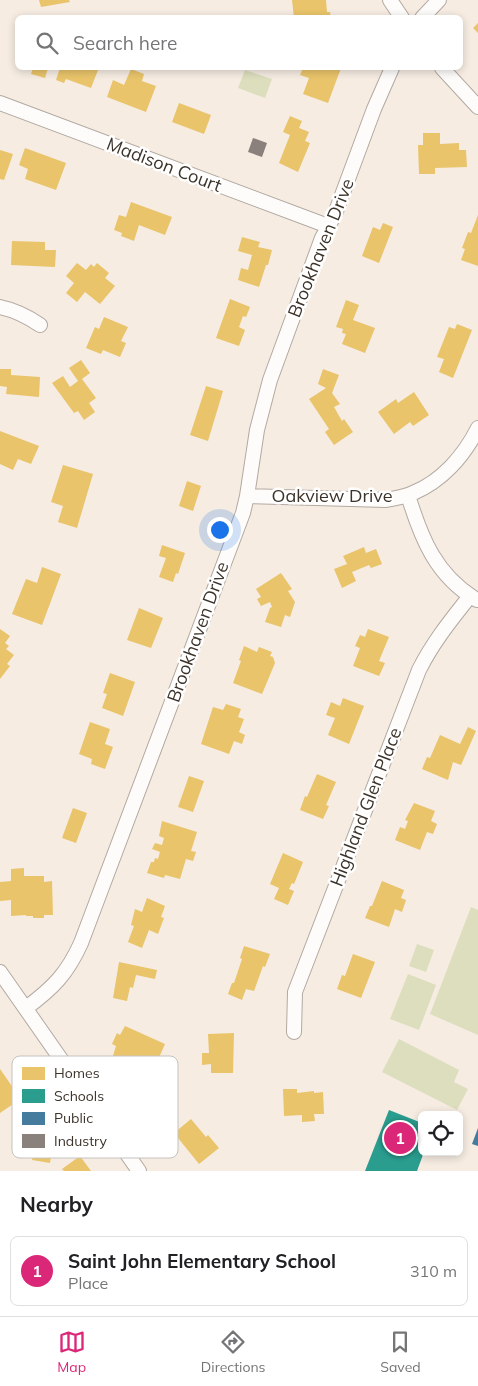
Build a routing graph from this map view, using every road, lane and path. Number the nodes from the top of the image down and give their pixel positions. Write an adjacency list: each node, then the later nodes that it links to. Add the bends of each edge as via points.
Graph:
1 (390, 0): 3 (street)
2 (438, 0): 4 (street)
3 (400, 15)
4 (425, 15)
5 (391, 70): 9 (street, Brookhaven Drive)
6 (444, 70): 8 (street)
7 (0, 104): 9 (street, Madison Court)
8 (478, 107)
9 (328, 226): 14 (street, Brookhaven Drive, via 270,380 257,430)
10 (0, 307): 11 (street, via 12,309)
11 (40, 325)
12 (478, 428): 13 (street, Oakview Drive, via 460,457 443,474 430,485)
13 (408, 495): 14 (street, Oakview Drive, via 386,500); 15 (street, via 420,532 439,566)
14 (247, 496): 17 (street, Brookhaven Drive, via 217,584 81,943 56,984)
15 (474, 598): 18 (street, Highland Glen Place, via 440,633 420,670 295,992)
16 (0, 972): 17 (street)
17 (26, 1008): 19 (street)
18 (294, 1032)
19 (59, 1056)
20 (130, 1158): 21 (street)
21 (139, 1171)

